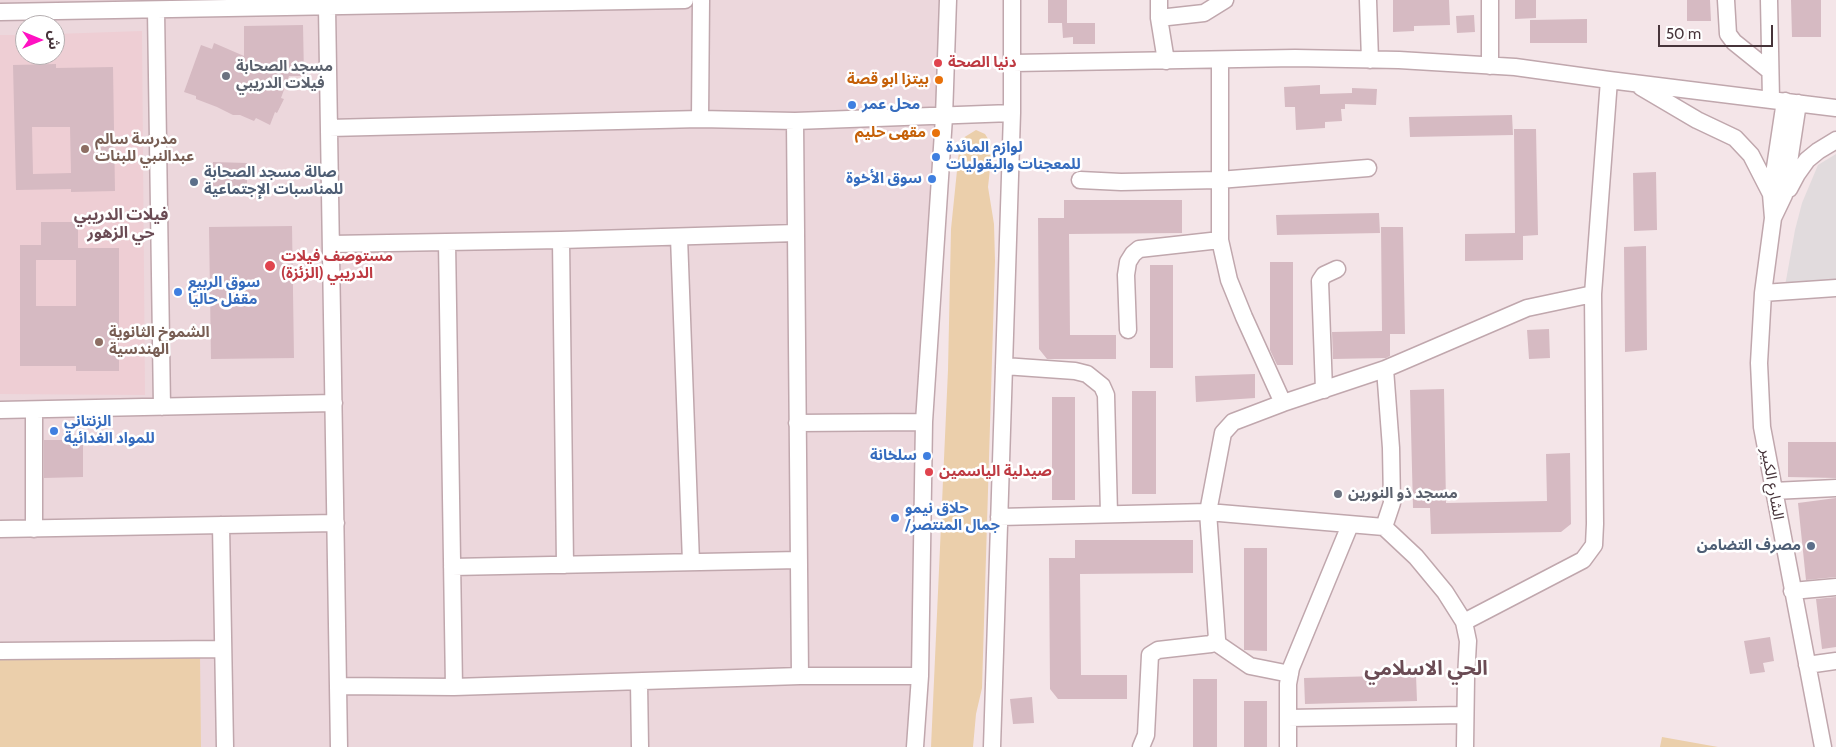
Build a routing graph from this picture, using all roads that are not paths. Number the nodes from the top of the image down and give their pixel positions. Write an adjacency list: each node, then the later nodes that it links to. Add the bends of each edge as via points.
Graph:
1 (685, 0): 11 (street)
2 (701, 0): 28 (street)
3 (948, 0): 27 (street)
4 (1012, 0): 19 (street)
5 (1159, 0): 15 (street)
6 (1225, 0): 15 (street, via 1204,13)
7 (1368, 0): 17 (street)
8 (1490, 0): 20 (street)
9 (1726, 0): 21 (street, via 1728,34)
10 (1769, 0): 21 (street, الشارع الكبير)
11 (470, 2): 12 (street)
12 (327, 7): 13 (street); 30 (street)
13 (156, 10): 14 (street); 52 (street)
14 (0, 12)
15 (1159, 18): 18 (street)
16 (1220, 60): 17 (street); 18 (street); 34 (street)
17 (1370, 60): 20 (street)
18 (1166, 61): 19 (street)
19 (1013, 63): 26 (street)
20 (1490, 66): 22 (street)
21 (1770, 71): 24 (street, الشارع الكبير)
22 (1610, 80): 23 (street); 45 (street)
23 (1634, 83): 24 (street); 35 (street, via 1735,138 1751,155)
24 (1785, 101): 25 (street); 35 (street, الشارع الكبير)
25 (1836, 108)
26 (1012, 114): 27 (street); 47 (street)
27 (944, 117): 29 (street); 55 (street)
28 (700, 119): 29 (street); 30 (street)
29 (795, 121): 36 (street)
30 (329, 128): 41 (street)
31 (1836, 140): 35 (street, via 1807,160)
32 (1368, 168): 34 (street)
33 (1080, 180): 34 (street)
34 (1219, 180): 39 (street)
35 (1778, 195): 44 (street, الشارع الكبير)
36 (796, 233): 37 (street); 56 (street)
37 (679, 237): 38 (street); 69 (street)
38 (561, 240): 40 (street); 70 (street)
39 (1220, 240): 46 (street, via 1140,249 1133,254 1126,275); 50 (street, via 1229,280)
40 (447, 242): 41 (street); 71 (street)
41 (331, 244): 51 (street)
42 (1337, 269): 49 (street, via 1324,275 1320,281)
43 (1836, 288): 44 (street)
44 (1763, 293): 58 (street, الشارع الكبير, via 1760,391 1762,427)
45 (1593, 294): 48 (street, via 1527,308); 74 (street, via 1594,545 1583,560)
46 (1128, 330)
47 (1004, 366): 60 (street, via 1075,371 1087,374 1102,386 1106,395); 61 (street)
48 (1385, 369): 49 (street); 65 (street, via 1392,503)
49 (1324, 390): 50 (street)
50 (1283, 403): 59 (street, via 1233,422 1223,433)
51 (334, 404): 52 (street); 62 (street)
52 (162, 407): 54 (street)
53 (0, 410): 54 (street)
54 (34, 410): 67 (street)
55 (924, 422): 56 (street); 82 (street)
56 (797, 423): 68 (street)
57 (1836, 488): 58 (street)
58 (1773, 491): 73 (street, الشارع الكبير)
59 (1208, 512): 60 (street); 64 (street); 75 (street, via 1218,635)
60 (1109, 514): 61 (street)
61 (999, 517): 93 (street)
62 (336, 523): 63 (street); 84 (street)
63 (221, 525): 67 (street); 76 (street)
64 (1350, 525): 65 (street); 80 (street)
65 (1384, 528): 74 (street, via 1422,564)
66 (0, 529): 67 (street)
67 (34, 529)
68 (799, 560): 69 (street); 81 (street)
69 (692, 562): 70 (street)
70 (565, 564): 71 (street)
71 (452, 567): 85 (street)
72 (1836, 588): 73 (street)
73 (1792, 591): 79 (street, الشارع الكبير)
74 (1464, 622): 86 (street, via 1468,641)
75 (1215, 642): 80 (street, via 1250,666); 94 (street, via 1158,650 1150,655 1146,735)
76 (223, 649): 77 (street); 89 (street)
77 (0, 651)
78 (1836, 661): 79 (street)
79 (1807, 665): 88 (street, الشارع الكبير)
80 (1290, 674): 87 (street)
81 (800, 676): 82 (street); 83 (street)
82 (920, 676): 92 (street)
83 (639, 682): 85 (street); 91 (street)
84 (339, 686): 85 (street); 90 (street)
85 (454, 687)
86 (1465, 716): 87 (street); 96 (street)
87 (1288, 718): 95 (street)
88 (1826, 738)
89 (225, 747)
90 (339, 747)
91 (640, 747)
92 (915, 747)
93 (992, 747)
94 (1140, 747)
95 (1288, 747)
96 (1465, 747)

